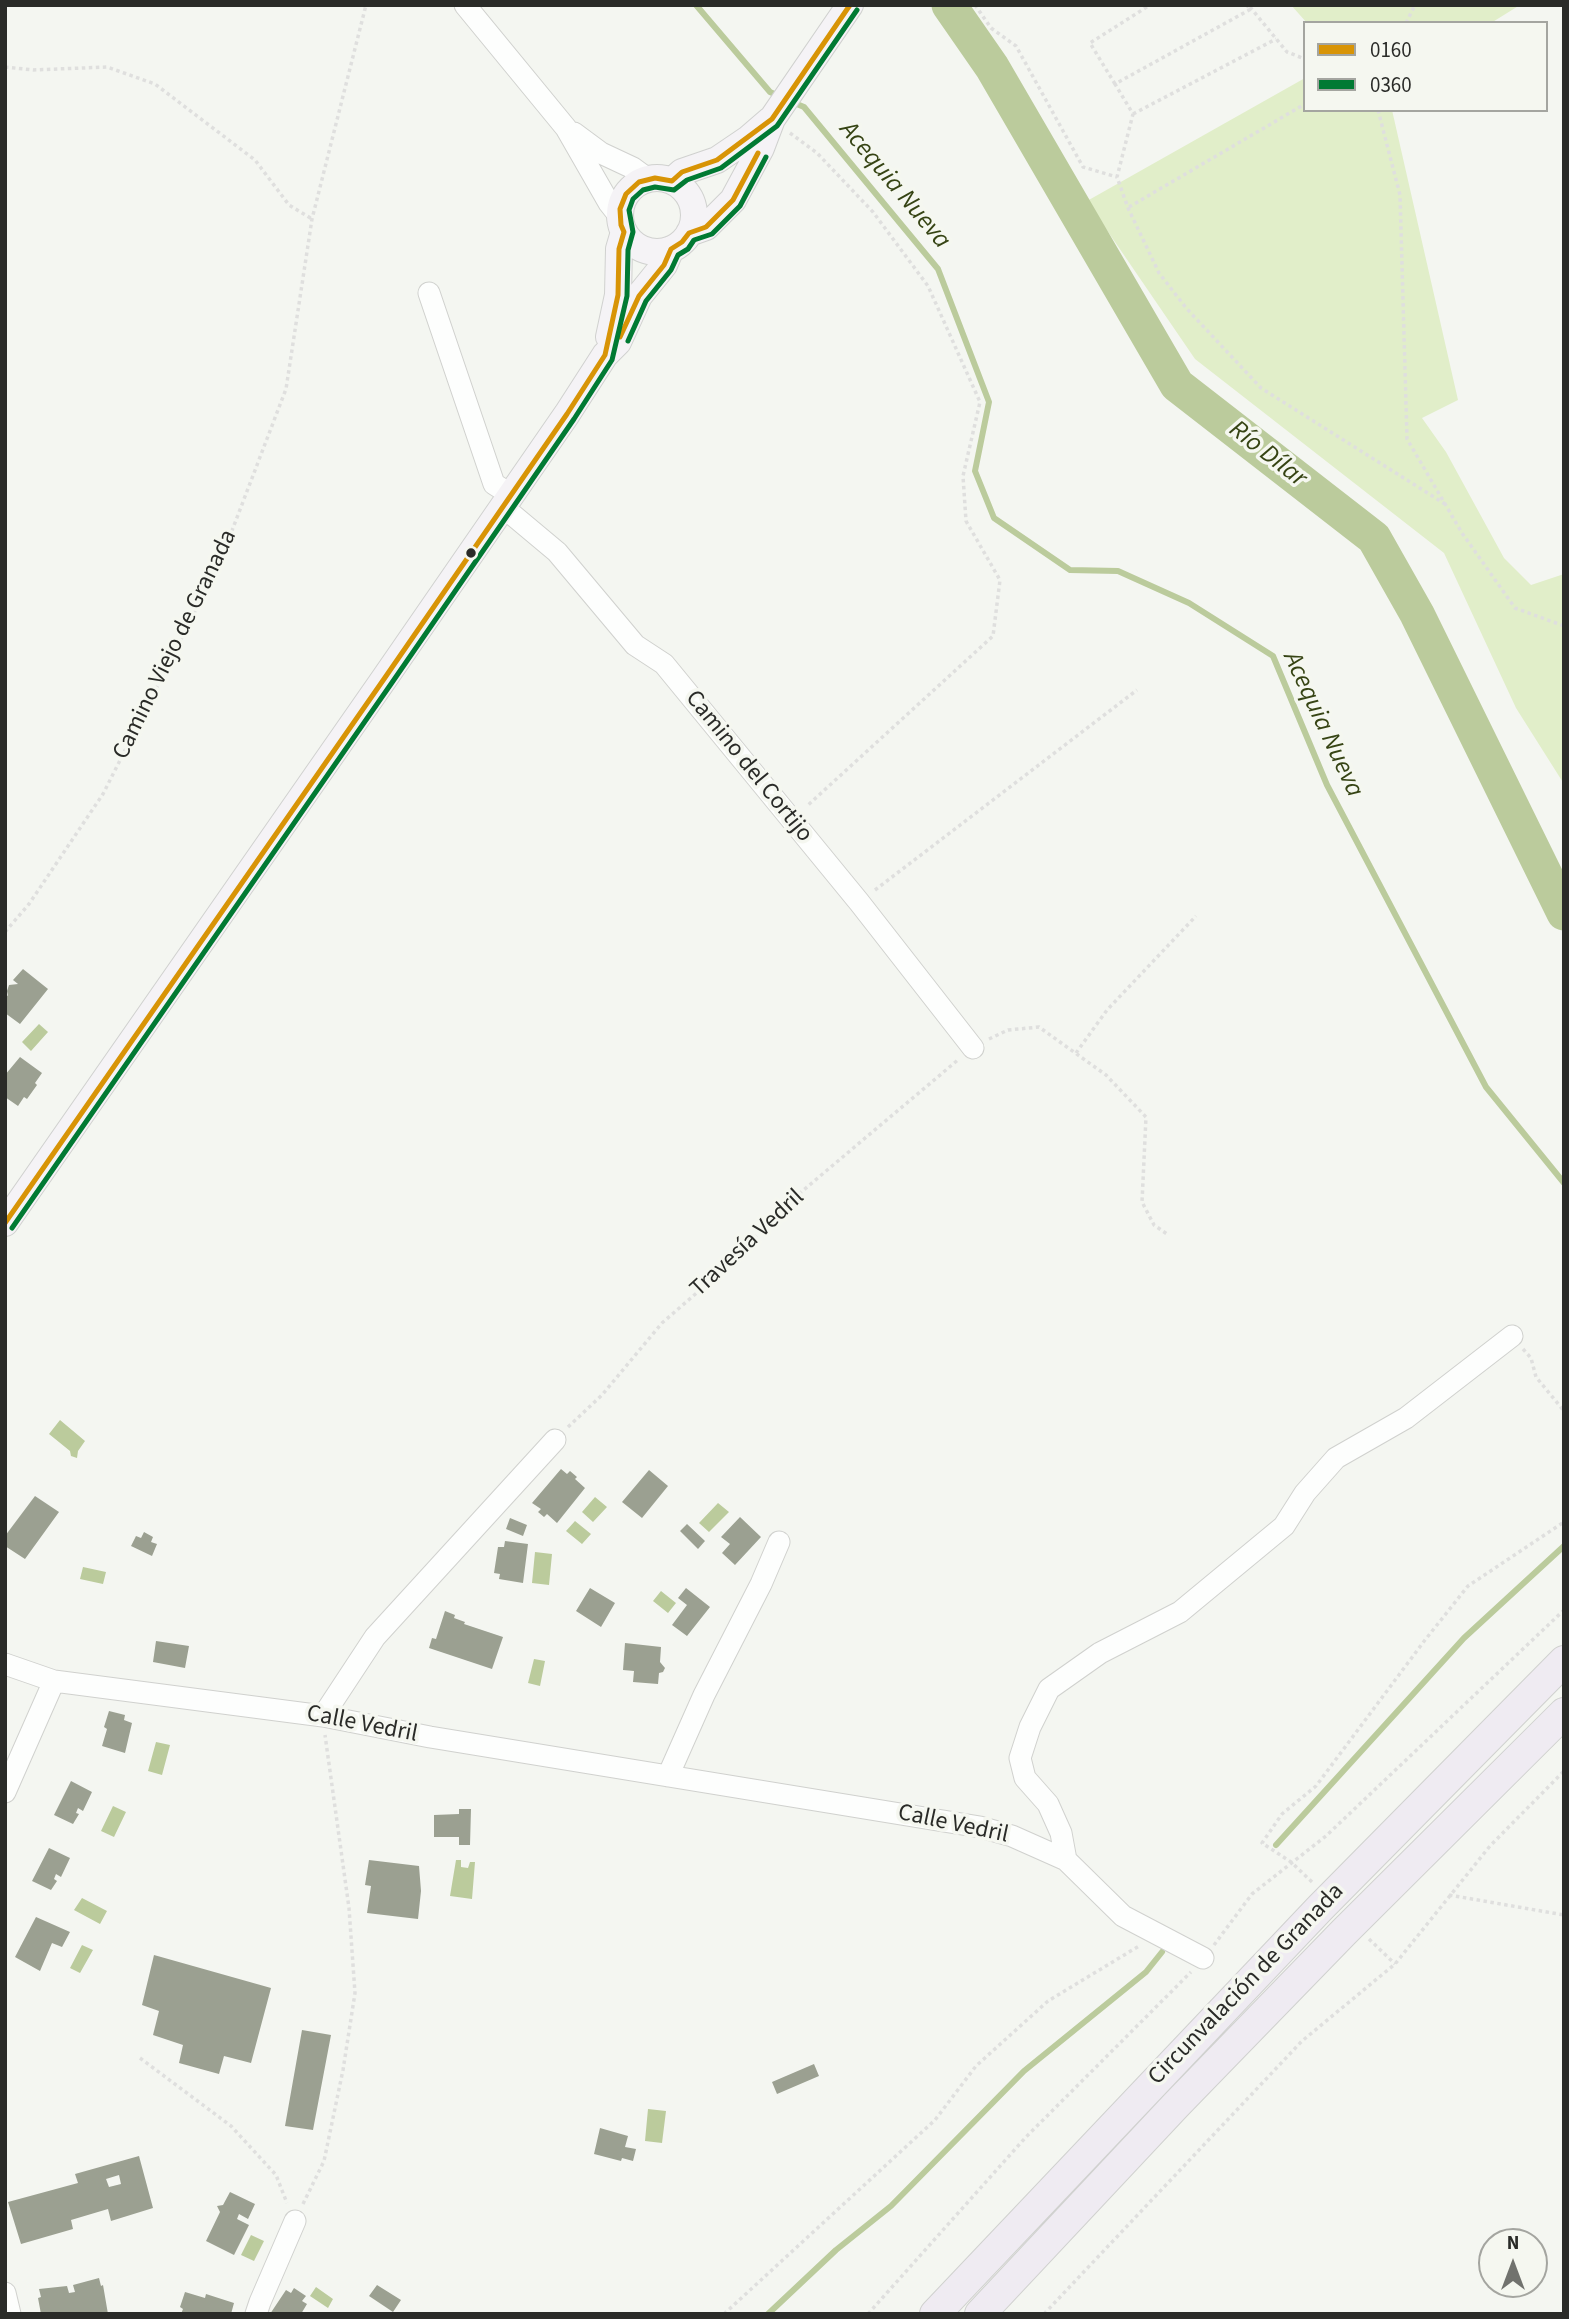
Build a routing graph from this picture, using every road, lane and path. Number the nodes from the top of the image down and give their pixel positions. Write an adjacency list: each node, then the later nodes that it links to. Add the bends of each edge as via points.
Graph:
1 (366, 5): 21 (path, Camino Viejo de Granada)
2 (465, 5): 17 (street)
3 (850, 5): 16 (main road)
4 (975, 5): 18 (path, via 991,28 1016,46 1083,167)
5 (1150, 5): 12 (path, via 1090,43)
6 (1415, 5): 8 (path)
7 (1249, 6): 9 (path); 12 (path)
8 (1407, 21)
9 (1276, 39): 10 (path, via 1287,52); 15 (path)
10 (1303, 59)
11 (5, 67): 21 (path, via 107,67 155,84 255,160 289,205)
12 (1115, 84): 15 (path)
13 (1303, 105): 20 (path)
14 (1379, 112): 27 (path, via 1400,195 1407,439)
15 (1133, 114): 18 (path)
16 (774, 115): 19 (main road, via 717,160); 23 (main road, via 733,200 706,227); 30 (path, via 873,212 928,286 980,402 963,476 966,521 1000,580 993,636)
17 (566, 128): 19 (street, via 601,153); 22 (street)
18 (1117, 177): 20 (path)
19 (660, 180): 22 (main road, via 632,187 622,201); 23 (main road, via 685,191 692,202 694,217)
20 (1128, 208): 27 (path, via 1159,273 1261,388)
21 (312, 219): 33 (path, Camino Viejo de Granada, via 286,389 220,562 103,794)
22 (622, 224): 23 (main road, via 634,244 643,249 657,252); 25 (main road, via 618,295)
23 (680, 241): 25 (main road, via 641,292 618,342)
24 (429, 293): 26 (street, Camino del Cortijo, via 494,484)
25 (605, 355): 26 (main road)
26 (506, 500): 30 (street, Camino del Cortijo, via 557,552 635,645 664,664); 36 (main road)
27 (1445, 505): 28 (path, via 1515,608)
28 (1564, 626)
29 (1137, 690): 31 (path)
30 (791, 821): 31 (street, Camino del Cortijo)
31 (859, 902): 34 (street, Camino del Cortijo)
32 (1196, 916): 35 (path, via 1107,1010)
33 (5, 932)
34 (973, 1048): 35 (path, Travesía Vedril, via 1008,1030 1039,1027); 40 (path, Travesía Vedril, via 781,1209 730,1264 662,1324 602,1395)
35 (1076, 1053): 37 (path, Travesía Vedril, via 1106,1074 1146,1117 1142,1202 1154,1224)
36 (5, 1223)
37 (1167, 1234)
38 (1512, 1336): 39 (path, via 1531,1358 1536,1377); 51 (street, via 1406,1418 1336,1458 1284,1526 1180,1612 1100,1653 1049,1689 1020,1758 1025,1779 1048,1804 1061,1833)
39 (1564, 1411)
40 (555, 1440): 47 (street, via 374,1637)
41 (1564, 1522): 52 (path, via 1468,1586 1316,1786 1282,1814 1262,1843)
42 (779, 1542): 49 (street)
43 (1564, 1661): 65 (highway, Circunvalación de Granada, via 1244,1987)
44 (5, 1664): 45 (street, Calle Vedril)
45 (54, 1681): 47 (street, Calle Vedril); 50 (street)
46 (1564, 1713): 66 (highway, Circunvalación de Granada, via 1326,1951)
47 (323, 1716): 49 (street, Calle Vedril); 60 (path, via 349,1908 355,1993 324,2161)
48 (1564, 1771): 53 (path, via 1490,1846)
49 (668, 1776): 51 (street, Calle Vedril, via 980,1827)
50 (5, 1792)
51 (1066, 1860): 55 (street, Calle Vedril, via 1123,1916)
52 (1312, 1883)
53 (1450, 1895): 54 (path); 58 (path)
54 (1564, 1915)
55 (1158, 1934): 57 (street, Calle Vedril); 64 (path, via 1048,2001 976,2066 935,2120)
56 (1369, 1939): 58 (path)
57 (1203, 1958)
58 (1395, 1964): 67 (path, via 1302,2041)
59 (140, 2059): 60 (path, via 231,2126 276,2175)
60 (295, 2221): 63 (street)
61 (5, 2293): 62 (street)
62 (10, 2314)
63 (256, 2314)
64 (724, 2314)
65 (935, 2314)
66 (980, 2314)
67 (1044, 2314)

